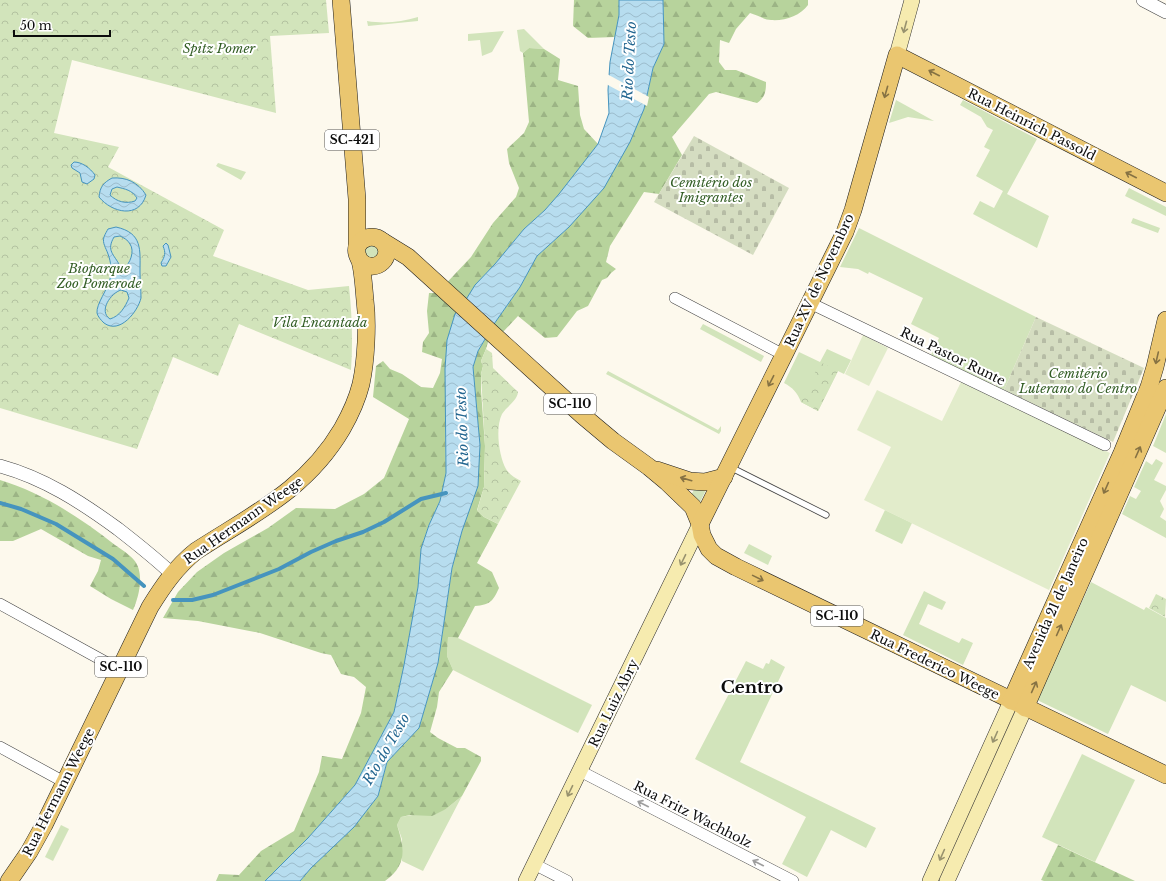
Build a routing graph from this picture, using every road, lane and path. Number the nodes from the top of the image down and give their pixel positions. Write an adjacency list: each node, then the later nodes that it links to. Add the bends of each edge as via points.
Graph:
1 (340, 0): 7 (main road, Rua Hermann Weege / SC-421)
2 (912, 0): 5 (main road, Rua XV de Novembro, one-way to 5)
3 (1143, 0): 4 (street)
4 (1166, 12)
5 (897, 55): 6 (main road, Rua Heinrich Passold, one-way to 5); 14 (main road, Rua XV de Novembro, one-way to 14, via 850,220)
6 (1166, 193)
7 (357, 199): 8 (main road, Rua Hermann Weege / SC-421); 9 (main road, Rua Hermann Weege / SC-421)
8 (380, 240): 9 (main road, via 374,237 362,240); 10 (main road, via 385,246 386,255); 11 (main road, SC-110)
9 (358, 254): 10 (main road, via 368,266); 13 (main road, Rua Hermann Weege / SC-110)
10 (379, 264): 11 (main road, via 392,263); 13 (main road, Rua Hermann Weege / SC-110)
11 (421, 269): 20 (main road, SC-110, via 588,420)
12 (675, 298): 16 (street)
13 (366, 300): 24 (main road, Rua Hermann Weege / SC-110, via 361,384 351,412 335,440 306,476 292,488 196,551)
14 (810, 303): 16 (main road, Rua XV de Novembro); 18 (street, Rua Pastor Runte)
15 (1166, 320): 27 (main road, Avenida 21 de Janeiro, one-way to 27, via 1149,387)
16 (784, 355): 21 (main road, Rua XV de Novembro, one-way to 21)
17 (1166, 388): 27 (main road, Avenida 21 de Janeiro, one-way to 17)
18 (1105, 445)
19 (0, 466): 24 (street, via 35,477 56,488 153,556)
20 (649, 467): 21 (main road, one-way to 20, via 705,482 690,481); 23 (main road, Rua Frederico Weege, via 692,507)
21 (727, 472): 22 (lane); 23 (main road, Rua XV de Novembro)
22 (826, 515)
23 (700, 524): 27 (main road, Rua Frederico Weege / SC-110, one-way to 27, via 705,542 716,556 723,560); 31 (main road, Rua Luiz Abry, one-way to 31)
24 (172, 574): 26 (main road, Rua Hermann Weege / SC-110, via 150,607)
25 (0, 604): 26 (street)
26 (120, 670): 33 (main road, Rua Hermann Weege / SC-110)
27 (1018, 704): 29 (main road, Avenida 21 de Janeiro, one-way to 29); 30 (main road, Avenida 21 de Janeiro); 32 (main road, Rua Frederico Weege / SC-110)
28 (0, 747): 33 (street)
29 (984, 761): 30 (main road); 34 (main road, Avenida 21 de Janeiro)
30 (998, 767): 35 (main road, Avenida 21 de Janeiro)
31 (580, 771): 36 (main road, Rua Luiz Abry, one-way to 36); 41 (street, Rua Fritz Wachholz, one-way to 31)
32 (1166, 775)
33 (66, 783): 38 (main road, Rua Hermann Weege / SC-110, via 29,852)
34 (963, 809): 35 (main road); 37 (main road, Avenida 21 de Janeiro, one-way to 37)
35 (976, 816): 37 (main road, Avenida 21 de Janeiro)
36 (534, 864): 39 (main road, Rua Luiz Abry); 40 (street)
37 (939, 880)
38 (9, 881)
39 (526, 881)
40 (567, 881)
41 (793, 881)

